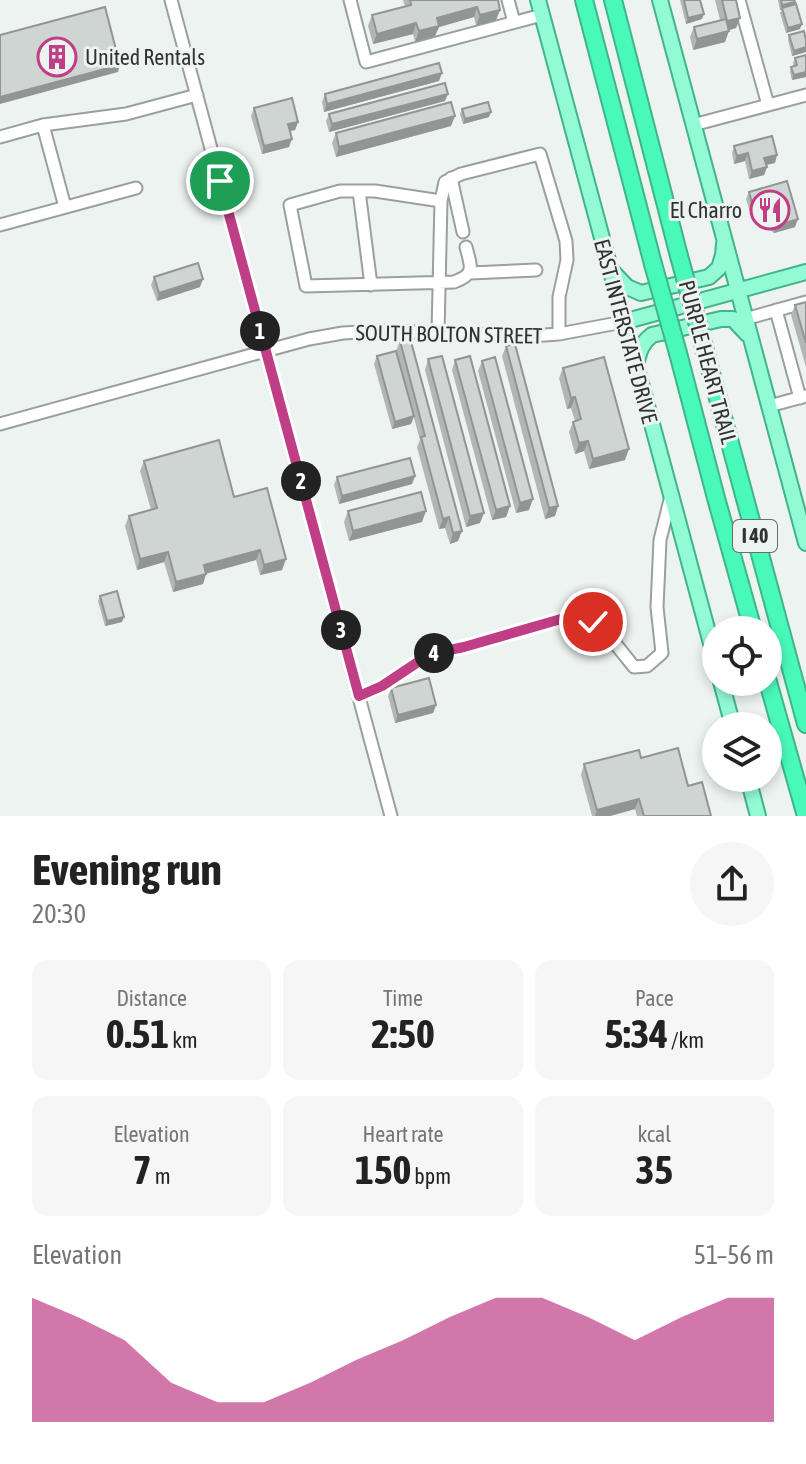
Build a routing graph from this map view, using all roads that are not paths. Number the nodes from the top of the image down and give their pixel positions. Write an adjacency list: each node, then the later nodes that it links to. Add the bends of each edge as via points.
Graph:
1 (171, 0): 10 (street)
2 (350, 0): 9 (street, via 366,62)
3 (508, 0): 9 (street)
4 (584, 0): 47 (highway, PURPLE HEART TRAIL / I 40, bridge)
5 (613, 0): 50 (highway, PURPLE HEART TRAIL / I 40, bridge)
6 (660, 0): 14 (main road)
7 (739, 0): 12 (street)
8 (540, 7): 9 (street); 25 (main road, EAST INTERSTATE DRIVE)
9 (514, 22)
10 (197, 95): 13 (street, via 126,114); 39 (street)
11 (806, 95): 12 (street)
12 (768, 105): 14 (street)
13 (43, 125): 15 (street); 20 (street)
14 (693, 125): 23 (main road)
15 (0, 137)
16 (451, 178): 19 (street); 22 (street); 37 (street, via 540,154 566,241)
17 (136, 188): 20 (street)
18 (359, 191): 19 (street); 30 (street); 30 (street, via 290,205 306,286)
19 (441, 201): 29 (street)
20 (65, 207): 21 (street)
21 (0, 225)
22 (463, 232)
23 (724, 241): 25 (main road, via 719,268 709,277 641,293); 31 (main road)
24 (466, 247): 28 (street)
25 (609, 269): 35 (main road, EAST INTERSTATE DRIVE)
26 (536, 270): 28 (street)
27 (806, 272): 31 (main road, SOUTH BOLTON STREET)
28 (470, 273): 29 (street)
29 (439, 283): 30 (street); 36 (street)
30 (371, 285)
31 (738, 291): 34 (main road); 35 (main road, SOUTH BOLTON STREET)
32 (806, 302): 33 (street)
33 (776, 310): 34 (street); 41 (street)
34 (745, 319): 38 (main road)
35 (623, 322): 37 (street, SOUTH BOLTON STREET); 40 (main road, EAST INTERSTATE DRIVE)
36 (438, 333): 37 (street, SOUTH BOLTON STREET); 39 (street, SOUTH BOLTON STREET, via 343,333)
37 (559, 334)
38 (750, 337): 40 (main road, via 733,319 652,335 639,352); 42 (main road)
39 (266, 352): 43 (street, SOUTH BOLTON STREET); 48 (street)
40 (636, 368): 44 (main road, EAST INTERSTATE DRIVE)
41 (803, 397): 42 (street)
42 (769, 406): 45 (main road)
43 (0, 424)
44 (671, 495): 46 (main road, EAST INTERSTATE DRIVE); 48 (street, via 660,540 657,607 662,653 647,666 634,667 593,622 568,617 430,654)
45 (806, 543)
46 (704, 616)
47 (749, 616)
48 (359, 696): 53 (street)
49 (772, 696): 51 (highway)
50 (806, 724)
51 (790, 758): 55 (highway); 56 (highway)
52 (752, 792): 54 (main road)
53 (391, 816)
54 (758, 816)
55 (795, 816)
56 (806, 816)

